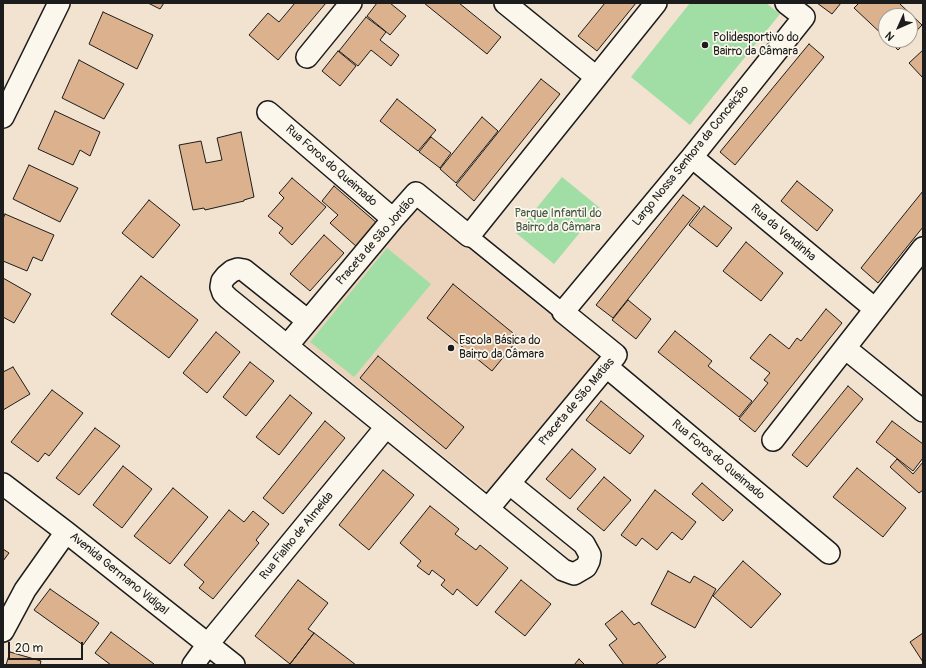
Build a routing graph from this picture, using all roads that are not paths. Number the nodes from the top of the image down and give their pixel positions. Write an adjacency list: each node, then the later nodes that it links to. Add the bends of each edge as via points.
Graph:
1 (59, 3): 9 (street)
2 (351, 3): 6 (street)
3 (505, 3): 7 (street)
4 (656, 3): 7 (street)
5 (786, 3): 10 (street, Largo Nossa Senhora da Conceição, via 804,17)
6 (307, 57)
7 (596, 77): 12 (street)
8 (268, 112): 11 (street, Rua Foros do Queimado)
9 (3, 117)
10 (692, 156): 14 (street, Rua da Vendinha); 15 (street, Largo Nossa Senhora da Conceição)
11 (393, 219): 12 (street, Praceta de São Jordão, via 416,193); 16 (street, Praceta de São Jordão)
12 (469, 236): 15 (street)
13 (923, 248): 14 (street)
14 (875, 309): 18 (street)
15 (563, 312): 19 (street, Praceta de São Matias, via 616,355)
16 (308, 321): 17 (street, Praceta de São Jordão); 17 (street, via 244,270 238,269 226,276 222,281 223,293)
17 (287, 346): 21 (street)
18 (845, 348): 20 (street); 22 (street)
19 (607, 367): 24 (street, Praceta de São Matias); 27 (street, Rua Foros do Queimado)
20 (923, 411)
21 (386, 427): 25 (street); 29 (street, Rua Fialho de Almeida)
22 (773, 440)
23 (3, 484): 26 (street, Avenida Germano Vidigal)
24 (510, 484): 25 (street, Praceta de São Matias); 25 (street, via 584,544 590,555 586,567 574,574 563,570)
25 (488, 509)
26 (66, 532): 28 (street, via 25,590); 29 (street, Avenida Germano Vidigal)
27 (829, 553)
28 (3, 631)
29 (208, 644): 30 (street, Rua Fialho de Almeida); 31 (street, Avenida Germano Vidigal)
30 (193, 665)
31 (234, 665)

